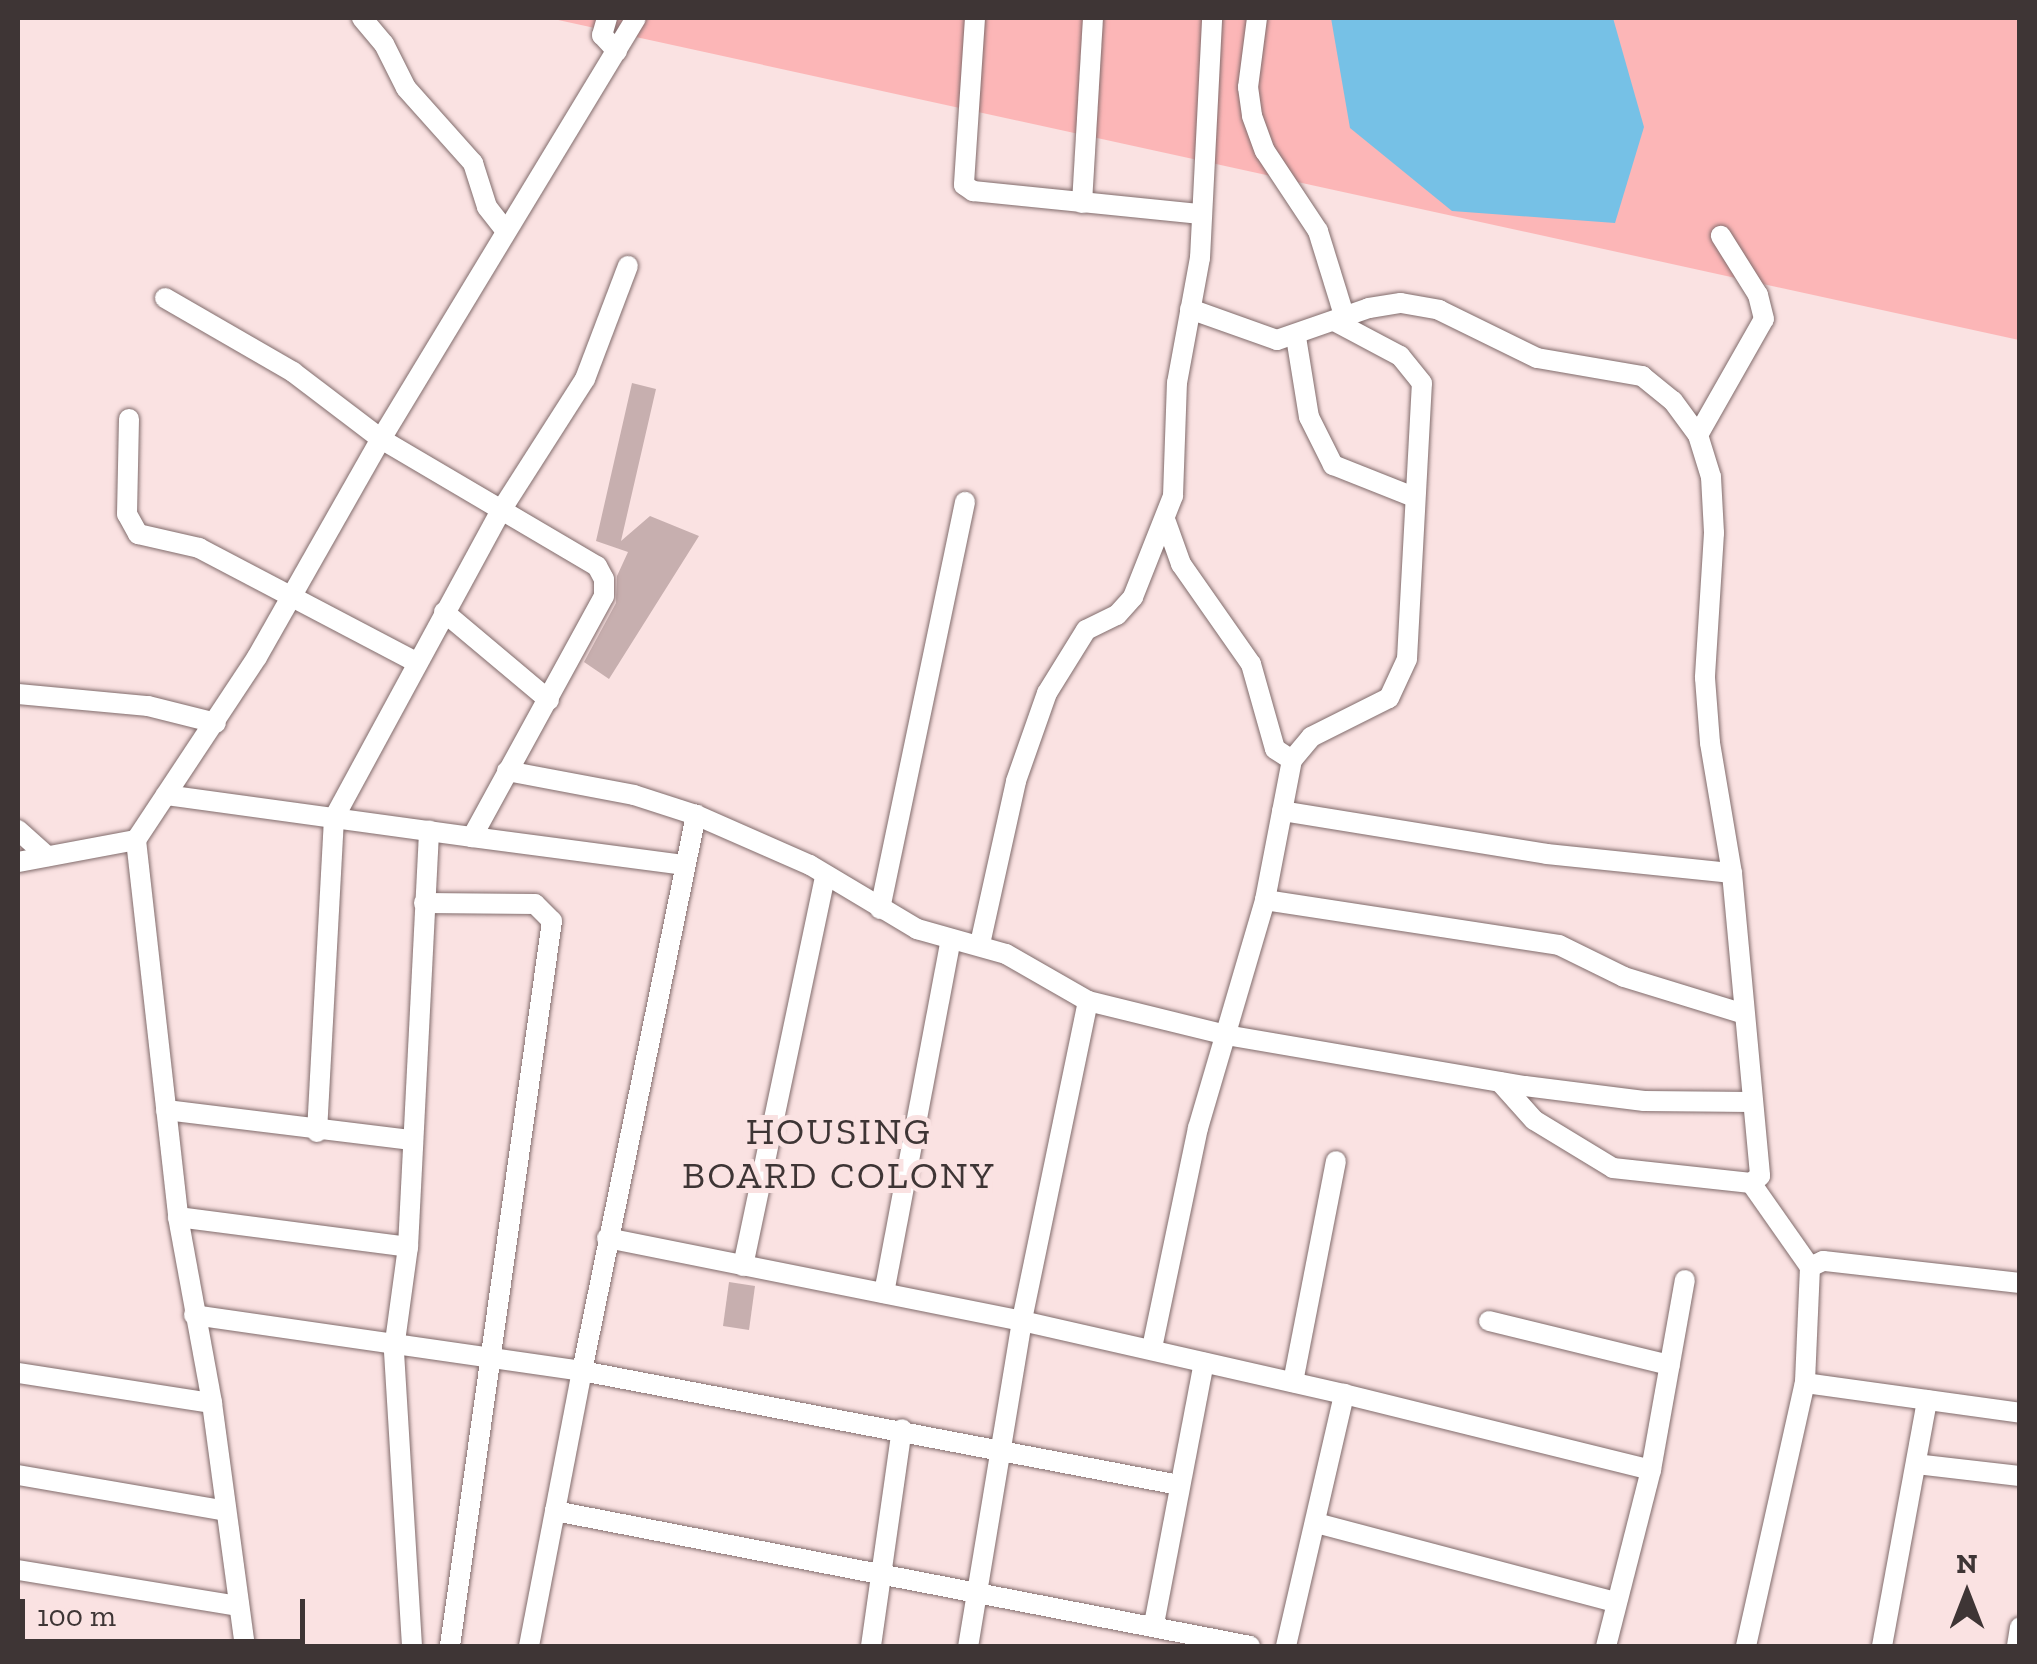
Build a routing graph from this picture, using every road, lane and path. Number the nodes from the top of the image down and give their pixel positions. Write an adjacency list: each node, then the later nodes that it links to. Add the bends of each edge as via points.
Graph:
1 (362, 18): 11 (street, via 406,88 473,163 487,207)
2 (607, 18): 8 (street, via 602,35)
3 (636, 18): 8 (street)
4 (976, 18): 9 (street, via 964,185)
5 (1094, 18): 9 (street)
6 (1212, 18): 10 (street)
7 (1256, 18): 16 (street, via 1248,87 1252,116 1265,151 1318,231)
8 (617, 50): 11 (street)
9 (1082, 203): 10 (street)
10 (1202, 214): 15 (street)
11 (506, 231): 20 (street)
12 (1721, 236): 19 (street, via 1758,296 1764,319)
13 (628, 266): 23 (street, via 585,379)
14 (164, 298): 20 (street, via 292,372)
15 (1190, 309): 17 (street, via 1258,337); 24 (street)
16 (1340, 320): 17 (street); 19 (street, via 1401,303 1439,310 1537,358 1642,376 1673,401); 21 (street, via 1415,368 1423,406)
17 (1296, 336): 21 (street, via 1310,417 1334,465)
18 (129, 419): 25 (street, via 130,526 199,548)
19 (1698, 436): 44 (street, via 1710,476 1714,533 1705,678 1710,743)
20 (381, 438): 23 (street); 25 (street)
21 (1414, 497): 31 (street, via 1411,627 1400,683 1389,698 1311,737)
22 (965, 502): 48 (street)
23 (500, 512): 26 (street); 29 (street, via 597,566 604,579 604,596)
24 (1166, 522): 31 (street, via 1181,564 1251,664 1276,749); 50 (street, via 1133,597 1117,615 1086,630 1047,692 1016,781)
25 (294, 595): 27 (street); 30 (street)
26 (444, 612): 27 (street); 29 (street)
27 (416, 662): 36 (street)
28 (18, 694): 30 (street, via 148,706)
29 (548, 700): 32 (street)
30 (216, 723): 33 (street)
31 (1292, 760): 34 (street)
32 (506, 771): 35 (street, via 634,794); 39 (street)
33 (166, 794): 36 (street); 40 (street)
34 (1282, 811): 44 (street, via 1547,854); 46 (street)
35 (696, 815): 43 (street); 45 (street)
36 (334, 818): 38 (street); 57 (street)
37 (18, 830): 41 (street)
38 (430, 831): 39 (street); 47 (street)
39 (472, 837): 43 (street)
40 (136, 840): 41 (street); 56 (street)
41 (47, 856): 42 (street)
42 (18, 862)
43 (685, 865): 62 (street)
44 (1732, 874): 52 (street)
45 (826, 876): 48 (street); 64 (street)
46 (1265, 900): 52 (street, via 1559,945 1624,977); 53 (street)
47 (424, 903): 58 (street); 74 (street, via 535,904 552,921)
48 (880, 909): 49 (street)
49 (951, 940): 50 (street); 68 (street)
50 (980, 944): 51 (street)
51 (1088, 1001): 53 (street); 70 (street)
52 (1744, 1014): 55 (street)
53 (1226, 1035): 54 (street); 72 (street, via 1198,1128)
54 (1500, 1082): 55 (street, via 1644,1101); 60 (street, via 1534,1120 1613,1168)
55 (1752, 1102): 60 (street, via 1760,1176)
56 (166, 1110): 57 (street); 61 (street)
57 (317, 1132): 58 (street)
58 (412, 1140): 63 (street)
59 (1336, 1162): 79 (street)
60 (1751, 1183): 65 (street)
61 (178, 1216): 63 (street); 69 (street)
62 (606, 1238): 64 (street); 78 (street)
63 (408, 1246): 73 (street)
64 (743, 1266): 68 (street)
65 (1810, 1267): 67 (street, via 1823,1261); 80 (street)
66 (1686, 1280): 76 (street)
67 (2020, 1282)
68 (884, 1293): 70 (street)
69 (194, 1315): 73 (street); 83 (street)
70 (1022, 1321): 72 (street); 86 (street)
71 (1489, 1321): 76 (street)
72 (1152, 1348): 75 (street)
73 (394, 1349): 74 (street); 103 (street)
74 (487, 1357): 78 (street); 104 (street)
75 (1204, 1362): 79 (street); 91 (street)
76 (1670, 1366): 88 (street)
77 (18, 1372): 83 (street)
78 (582, 1372): 85 (street); 93 (street)
79 (1293, 1382): 81 (street)
80 (1805, 1384): 82 (street); 111 (street)
81 (1344, 1394): 88 (street); 94 (street)
82 (1927, 1400): 84 (street); 87 (street)
83 (212, 1404): 92 (street)
84 (2020, 1413)
85 (902, 1429): 86 (street); 96 (street)
86 (1002, 1447): 91 (street); 97 (street)
87 (1916, 1464): 90 (street); 112 (street)
88 (1651, 1470): 98 (street)
89 (18, 1475): 92 (street)
90 (2020, 1476)
91 (1179, 1485): 100 (street)
92 (226, 1511): 99 (street)
93 (555, 1511): 96 (street); 105 (street)
94 (1316, 1524): 98 (street); 109 (street)
95 (18, 1570): 99 (street)
96 (885, 1579): 97 (street); 106 (street)
97 (978, 1592): 100 (street); 107 (street)
98 (1616, 1602): 110 (street)
99 (240, 1606): 102 (street)
100 (1154, 1624): 108 (street)
101 (2020, 1627): 113 (street)
102 (245, 1646)
103 (412, 1646)
104 (450, 1646)
105 (531, 1646)
106 (872, 1646)
107 (968, 1646)
108 (1250, 1646)
109 (1286, 1646)
110 (1606, 1646)
111 (1746, 1646)
112 (1882, 1646)
113 (2017, 1646)

